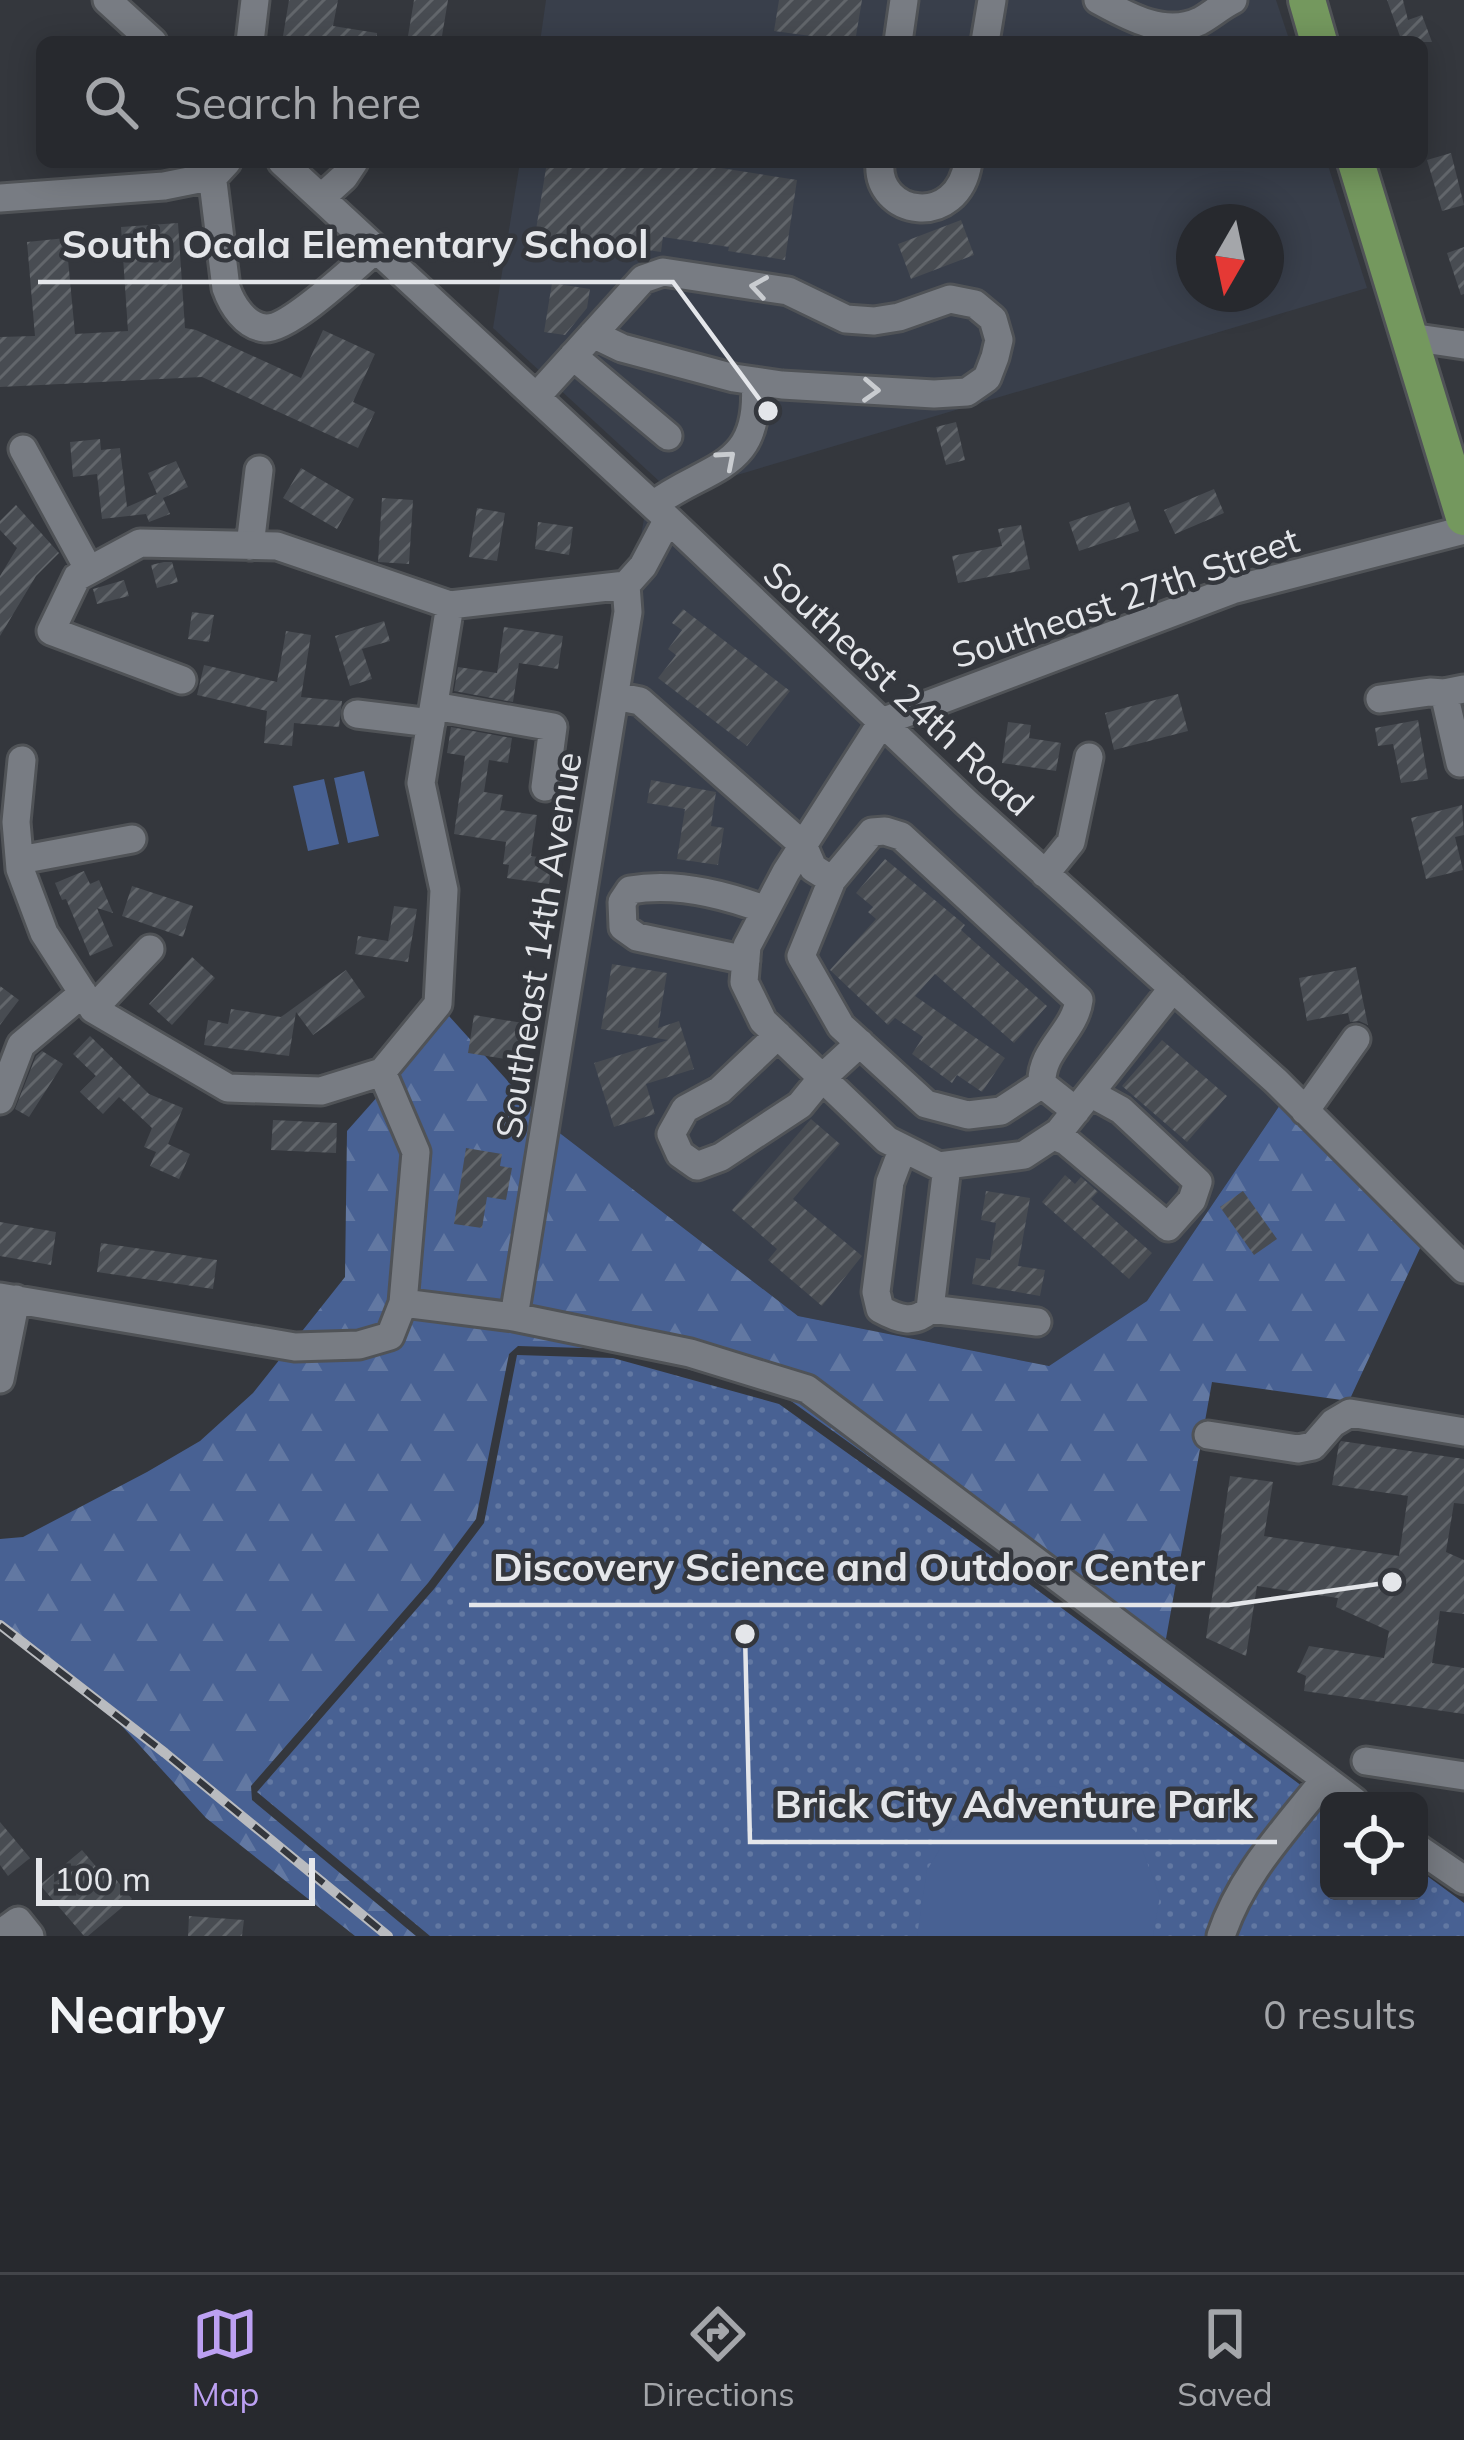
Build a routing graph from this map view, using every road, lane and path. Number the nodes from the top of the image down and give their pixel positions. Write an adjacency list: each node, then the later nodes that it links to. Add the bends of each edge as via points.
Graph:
1 (107, 0): 8 (street)
2 (255, 0): 9 (street)
3 (904, 0): 10 (street)
4 (992, 0): 11 (street)
5 (1098, 0): 6 (street, via 1170,26 1199,21)
6 (1233, 0)
7 (1306, 0): 12 (main road)
8 (146, 36)
9 (251, 36)
10 (899, 36)
11 (987, 36)
12 (1317, 36)
13 (288, 168): 20 (street, Southeast 24th Road)
14 (350, 168): 20 (street)
15 (879, 168): 16 (street, via 894,198 929,208 957,193)
16 (966, 168)
17 (1358, 168): 23 (main road)
18 (221, 169): 19 (street, via 164,186); 21 (street, via 214,189 226,288 237,311 258,326 286,321)
19 (0, 198)
20 (321, 198): 21 (street, Southeast 24th Road)
21 (376, 249): 27 (street, Southeast 24th Road)
22 (593, 334): 25 (street); 26 (street); 26 (street, one-way to 22, via 967,392 987,378 998,340 993,319 975,304 950,299 899,317 846,319 788,291 663,272 643,279)
23 (1410, 337): 24 (street); 32 (main road)
24 (1464, 345)
25 (573, 356): 27 (street); 28 (street)
26 (754, 381): 31 (street, one-way to 26, via 667,495 742,448 756,408)
27 (536, 397): 31 (street, Southeast 24th Road)
28 (668, 436)
29 (23, 449): 35 (street)
30 (259, 470): 34 (street)
31 (660, 512): 36 (street, via 643,566); 44 (street, Southeast 24th Road)
32 (1464, 517)
33 (1464, 530): 44 (street, Southeast 27th Street, via 1232,590)
34 (250, 545): 35 (street, via 140,543); 37 (street, via 277,546)
35 (89, 570): 38 (street, via 77,577 51,631)
36 (626, 585): 37 (street); 40 (street, Southeast 14th Avenue)
37 (450, 604): 43 (street)
38 (182, 680)
39 (1454, 691): 41 (street); 47 (street)
40 (615, 695): 50 (street, via 640,701); 77 (street, Southeast 14th Avenue)
41 (1380, 699)
42 (357, 715): 43 (street)
43 (432, 715): 48 (street, via 553,727); 63 (street, via 421,783 444,890 438,1004)
44 (882, 722): 50 (street); 52 (street, Southeast 24th Road)
45 (1089, 757): 52 (street, via 1072,842)
46 (22, 760): 51 (street)
47 (1460, 763)
48 (545, 787)
49 (132, 839): 51 (street)
50 (803, 845): 53 (street, via 813,868); 54 (street)
51 (20, 864): 58 (street, via 44,933)
52 (1045, 874): 57 (street, Southeast 24th Road)
53 (832, 880): 61 (street, via 802,956 842,1026); 65 (street, via 872,832 901,836 1079,1000 1048,1054)
54 (766, 910): 56 (street); 56 (street, via 657,885 630,890 622,902 623,927 637,937)
55 (150, 950): 58 (street)
56 (746, 960): 59 (street, via 744,982)
57 (1173, 988): 68 (street); 69 (street, Southeast 24th Road)
58 (88, 1001): 62 (street); 63 (street, via 228,1088 321,1091)
59 (778, 1035): 64 (street); 64 (street, via 720,1090 685,1109 670,1134 680,1154 697,1166 721,1157 800,1105)
60 (1356, 1039): 69 (street)
61 (869, 1052): 64 (street); 65 (street, via 926,1104 968,1114 1001,1111); 67 (street)
62 (6, 1064): 66 (street)
63 (382, 1072): 75 (street, via 416,1152)
64 (822, 1078): 67 (street)
65 (1042, 1084): 68 (street)
66 (0, 1100)
67 (847, 1102): 71 (street)
68 (1083, 1102): 70 (street); 70 (street, via 1121,1110 1198,1182 1192,1199 1168,1227)
69 (1305, 1111): 73 (street, Southeast 24th Road)
70 (1054, 1136): 72 (street, via 1024,1155)
71 (903, 1148): 72 (street); 76 (street, via 890,1182 876,1292 880,1309 895,1317)
72 (947, 1166): 76 (street)
73 (1464, 1269)
74 (8, 1298): 75 (street, via 295,1347 390,1336); 79 (street)
75 (403, 1303): 77 (street)
76 (930, 1310): 78 (street)
77 (514, 1317): 84 (street, via 690,1353 807,1390)
78 (1036, 1322)
79 (0, 1379)
80 (1464, 1432): 81 (street, via 1350,1413 1313,1446 1298,1449)
81 (1208, 1435)
82 (1366, 1761): 83 (street)
83 (1464, 1776)
84 (1325, 1779): 85 (street); 88 (street, via 1244,1882)
85 (1342, 1792)
86 (1428, 1855): 87 (street)
87 (1464, 1880)
88 (1221, 1936)

